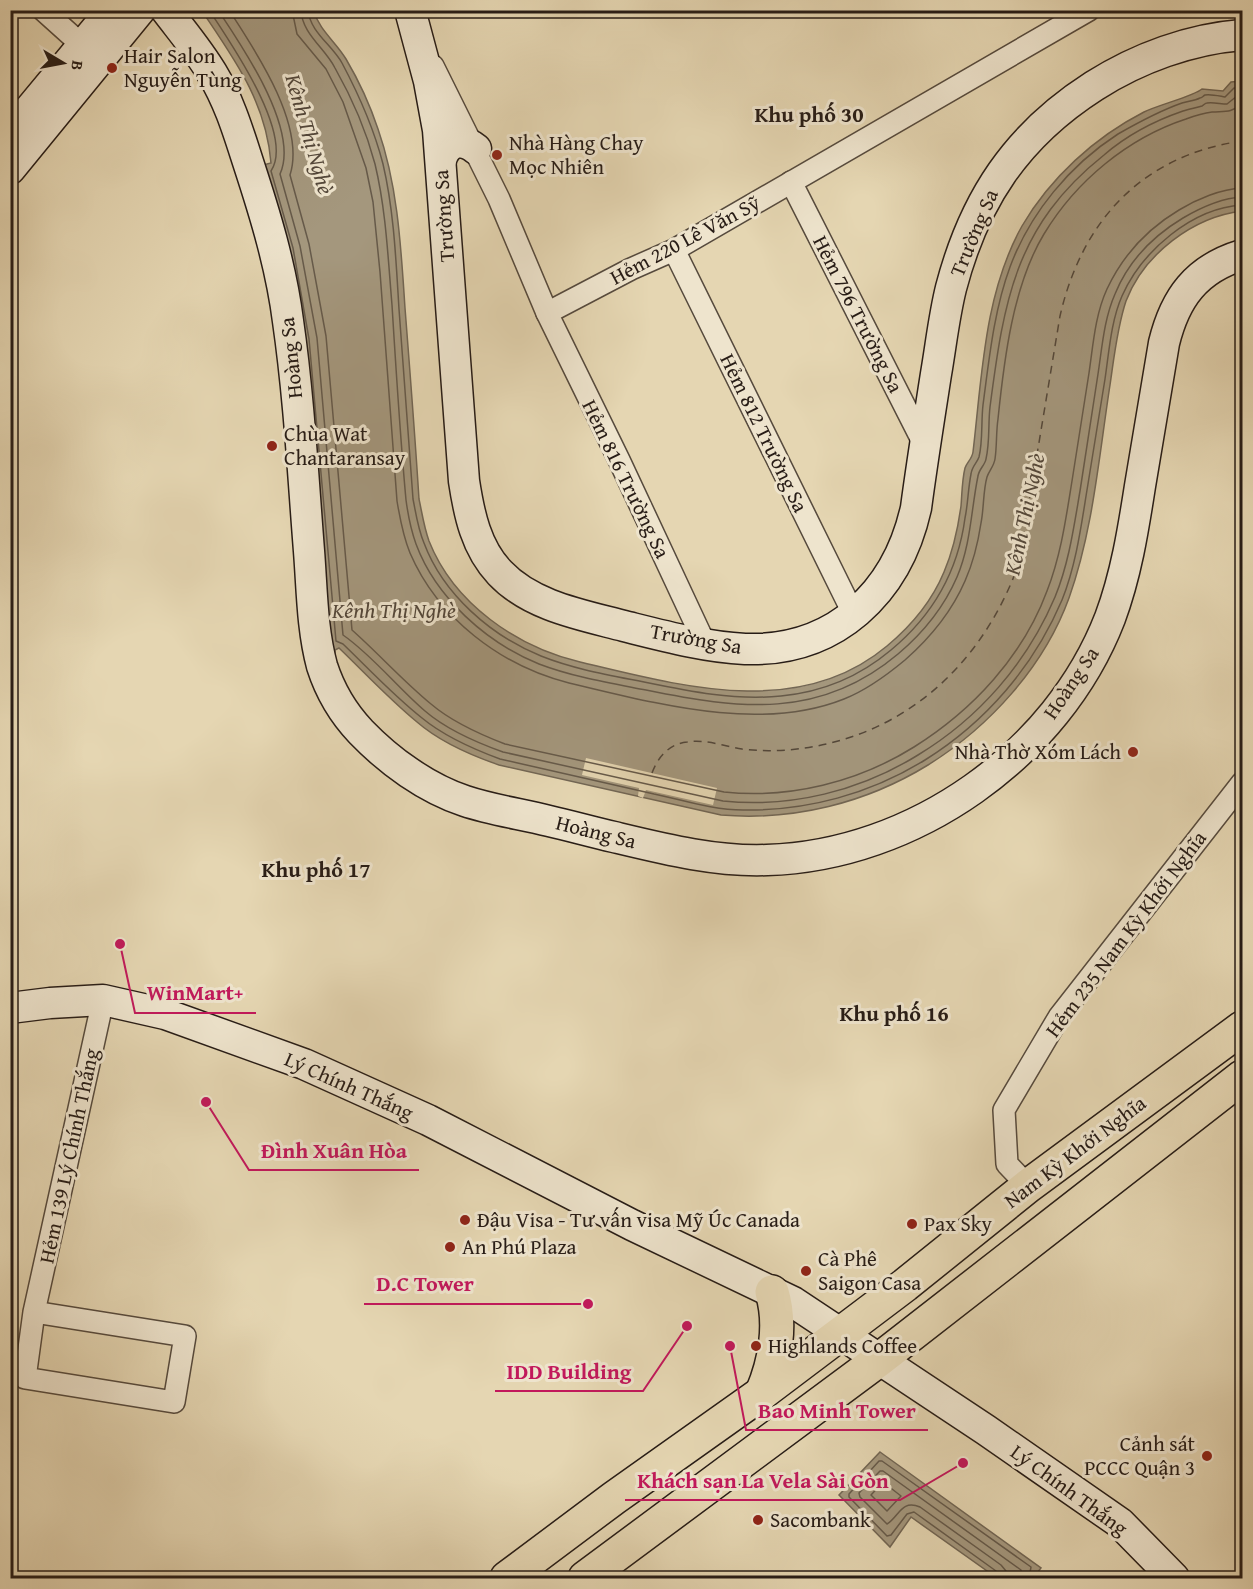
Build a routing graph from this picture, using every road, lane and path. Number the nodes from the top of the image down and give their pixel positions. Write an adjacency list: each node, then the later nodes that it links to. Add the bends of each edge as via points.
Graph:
1 (43, 10): 7 (street)
2 (112, 10): 7 (street)
3 (140, 10): 12 (street)
4 (166, 10): 15 (street, Hoàng Sa, via 203,58 225,96 271,236 291,342 312,607 322,667 338,702 378,748 439,790 471,803 605,835 745,860 801,858 840,850 906,828 968,792 1004,765 1039,730 1072,688 1110,617 1130,549 1164,343 1176,305 1197,279)
5 (1089, 10): 13 (street, Hẻm 220 Lê Văn Sỹ)
6 (414, 22): 10 (street); 11 (street, Trường Sa, via 434,106)
7 (91, 31): 9 (street)
8 (1242, 35): 17 (street, Trường Sa, via 1202,40 1126,67 1055,115 1006,165 992,184 967,237 950,291)
9 (10, 133)
10 (476, 148): 11 (street, via 455,142 446,148); 16 (street)
11 (441, 160): 19 (street, Trường Sa, via 464,481 481,547 501,574 536,598 599,620)
12 (10, 169)
13 (791, 182): 14 (street, Hẻm 220 Lê Văn Sỹ); 17 (street, Hẻm 796 Trường Sa)
14 (674, 250): 16 (street, Hẻm 220 Lê Văn Sỹ); 18 (street, Hẻm 812 Trường Sa)
15 (1242, 255)
16 (547, 313): 19 (street, Hẻm 816 Trường Sa)
17 (925, 446): 18 (street, Trường Sa, via 910,533 901,556 887,580)
18 (854, 615): 19 (street, Trường Sa, via 834,628 794,644 748,649)
19 (705, 645)
20 (1242, 783): 25 (street, Hẻm 235 Nam Kỳ Khởi Nghĩa, via 1059,1017 1004,1110 1007,1164)
21 (103, 1000): 22 (street, Lý Chính Thắng); 26 (street, Lý Chính Thắng, via 165,1014 304,1064 428,1120 632,1226); 27 (street, Hẻm 139 Lý Chính Thắng)
22 (10, 1008)
23 (1242, 1030): 25 (main road, Nam Kỳ Khởi Nghĩa)
24 (1242, 1077): 29 (main road, Nam Kỳ Khởi Nghĩa)
25 (1028, 1186): 28 (main road, Nam Kỳ Khởi Nghĩa)
26 (772, 1292): 28 (street, Lý Chính Thắng); 30 (main road, via 777,1307 775,1356)
27 (34, 1312): 27 (street, Hẻm 139 Lý Chính Thắng, via 185,1336 174,1402 24,1378)
28 (841, 1333): 29 (street, Lý Chính Thắng); 30 (main road, Nam Kỳ Khởi Nghĩa)
29 (880, 1359): 32 (main road, Nam Kỳ Khởi Nghĩa); 33 (street, Lý Chính Thắng, via 1120,1523)
30 (762, 1393): 31 (main road, Nam Kỳ Khởi Nghĩa)
31 (507, 1578)
32 (585, 1578)
33 (1174, 1578)

